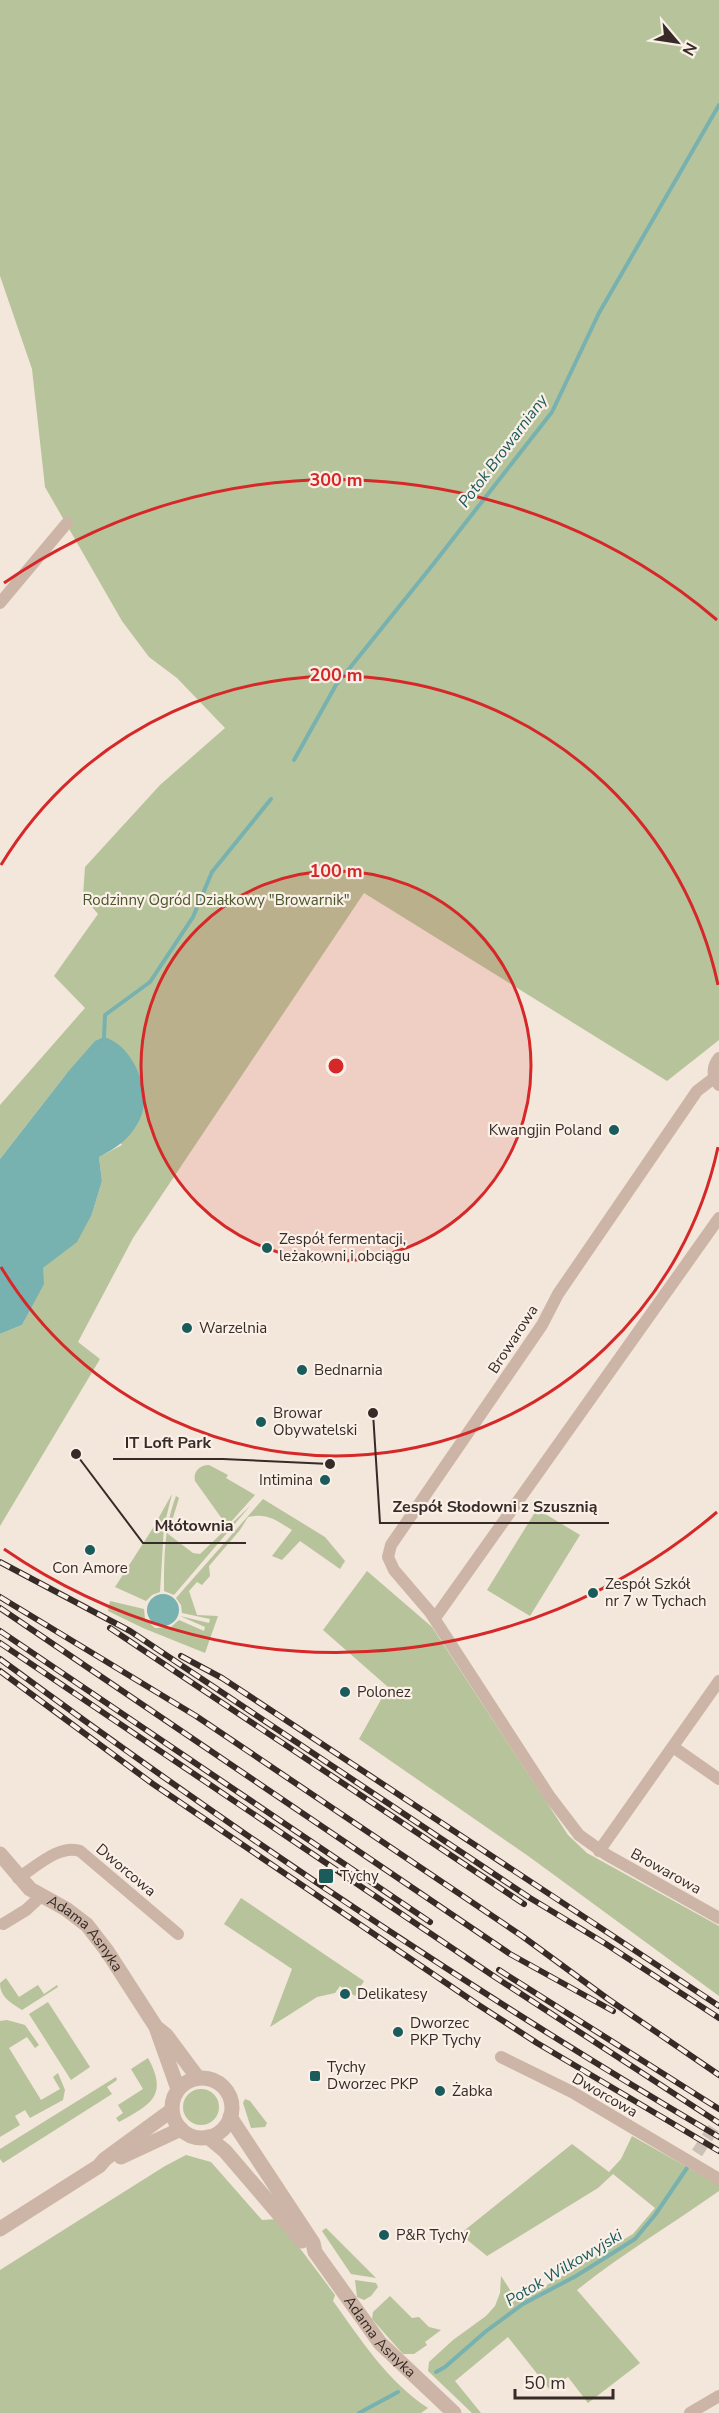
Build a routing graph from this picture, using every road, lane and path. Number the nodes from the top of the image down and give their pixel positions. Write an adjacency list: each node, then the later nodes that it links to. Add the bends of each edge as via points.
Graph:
1 (67, 523): 2 (street)
2 (0, 603)
3 (719, 1058): 4 (street, via 713,1070)
4 (716, 1082): 6 (street, Browarowa, via 696,1091 391,1545 389,1563)
5 (719, 1218): 6 (street)
6 (435, 1618): 10 (street, Browarowa, via 550,1797 579,1835)
7 (719, 1681): 8 (street)
8 (673, 1747): 9 (street); 10 (street)
9 (719, 1779)
10 (599, 1851): 14 (street, Browarowa)
11 (0, 1854): 12 (street, Adama Asnyka)
12 (18, 1878): 13 (street, Adama Asnyka); 16 (street, Dworcowa, via 62,1850 80,1851)
13 (41, 1896): 15 (street); 17 (street, Adama Asnyka, via 87,1925)
14 (719, 1918)
15 (3, 1924)
16 (178, 1934)
17 (156, 2028): 19 (street, Adama Asnyka); 20 (street, Adama Asnyka)
18 (501, 2057): 26 (street, Dworcowa, via 695,2158)
19 (198, 2078): 20 (street); 22 (street, via 223,2086 232,2106)
20 (178, 2089): 21 (street)
21 (172, 2110): 23 (street); 25 (street)
22 (230, 2117): 24 (street, via 218,2133); 28 (street, Adama Asnyka, via 313,2243)
23 (181, 2129): 24 (street); 25 (street)
24 (208, 2137): 28 (street, Adama Asnyka)
25 (99, 2166): 27 (street)
26 (719, 2179)
27 (0, 2229)
28 (315, 2252): 30 (street, Adama Asnyka, via 380,2343)
29 (719, 2396): 31 (street)
30 (454, 2413)
31 (690, 2413)

